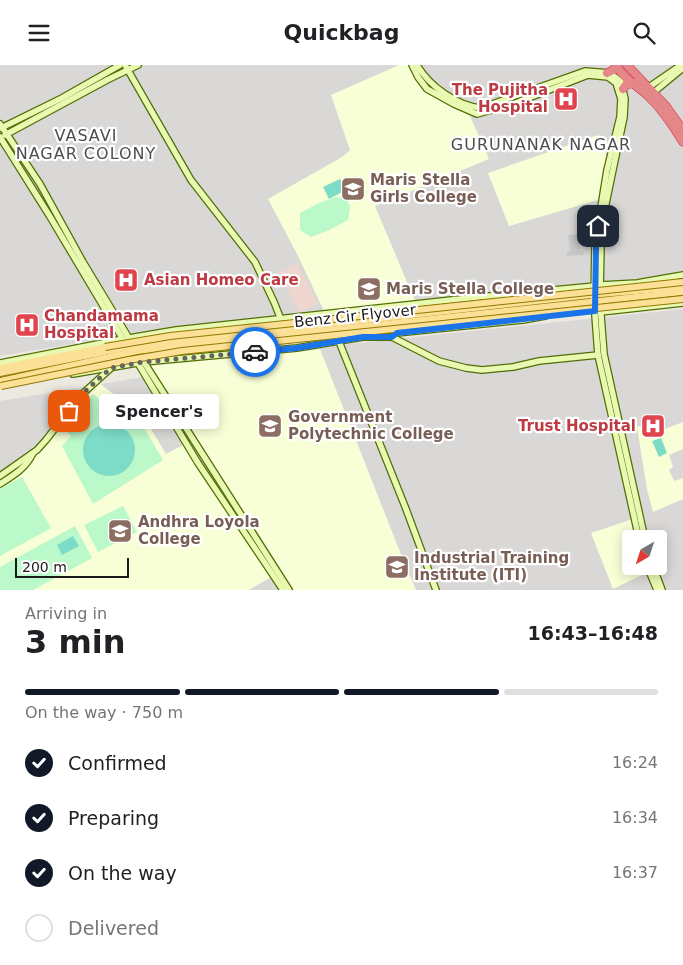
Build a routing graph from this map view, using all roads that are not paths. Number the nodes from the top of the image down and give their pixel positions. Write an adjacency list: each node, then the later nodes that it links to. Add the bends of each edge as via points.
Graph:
1 (120, 65): 15 (street)
2 (138, 65): 8 (street)
3 (412, 65): 11 (street, via 427,89 477,114 588,75)
4 (417, 65): 10 (street, via 438,89 468,106 481,108 588,70)
5 (627, 65): 14 (highway)
6 (681, 65): 14 (street)
7 (616, 66): 10 (highway); 12 (highway)
8 (126, 67): 17 (street); 31 (street, via 191,180 255,262)
9 (683, 68): 14 (street)
10 (607, 73): 11 (street)
11 (616, 80): 13 (street); 23 (street, via 621,99 620,117 607,169 596,245)
12 (634, 83): 13 (highway); 19 (highway, via 662,111)
13 (623, 89): 23 (street, via 624,117 611,179)
14 (652, 90): 16 (highway)
15 (1, 127): 17 (street)
16 (683, 130)
17 (6, 134): 18 (street); 20 (street, via 40,184)
18 (0, 137): 20 (street)
19 (683, 140)
20 (81, 264): 35 (street)
21 (683, 275): 23 (street)
22 (683, 282): 41 (main road, Benz Cir Flyover, bridge, via 170,336)
23 (598, 286): 26 (street); 31 (street)
24 (683, 287): 26 (main road)
25 (683, 293): 28 (main road)
26 (597, 294): 28 (street); 32 (main road)
27 (683, 299): 45 (main road, Benz Cir Flyover, bridge, via 182,351)
28 (597, 302): 30 (street); 33 (main road)
29 (683, 303): 30 (street)
30 (598, 311): 34 (street, via 397,333); 38 (street); 50 (street, via 604,354)
31 (280, 319): 32 (street); 35 (street)
32 (284, 328): 37 (main road)
33 (336, 329): 36 (street); 37 (main road)
34 (392, 337): 36 (street); 38 (street, via 439,361 466,368 495,369)
35 (126, 339): 37 (street); 40 (street)
36 (338, 340): 39 (street, via 297,348); 55 (street)
37 (132, 350): 39 (street); 43 (main road); 44 (main road)
38 (598, 355): 49 (street)
39 (140, 362): 42 (street); 53 (street, via 198,463); 54 (street)
40 (0, 363)
41 (0, 368)
42 (111, 368): 45 (street); 46 (street, via 80,396)
43 (0, 373)
44 (0, 381)
45 (0, 387)
46 (33, 453): 47 (street); 48 (street, via 20,471)
47 (0, 476)
48 (0, 483)
49 (637, 530)
50 (642, 530)
51 (651, 575): 56 (street)
52 (656, 575): 57 (street)
53 (283, 590)
54 (289, 590)
55 (436, 590)
56 (657, 590)
57 (662, 590)

